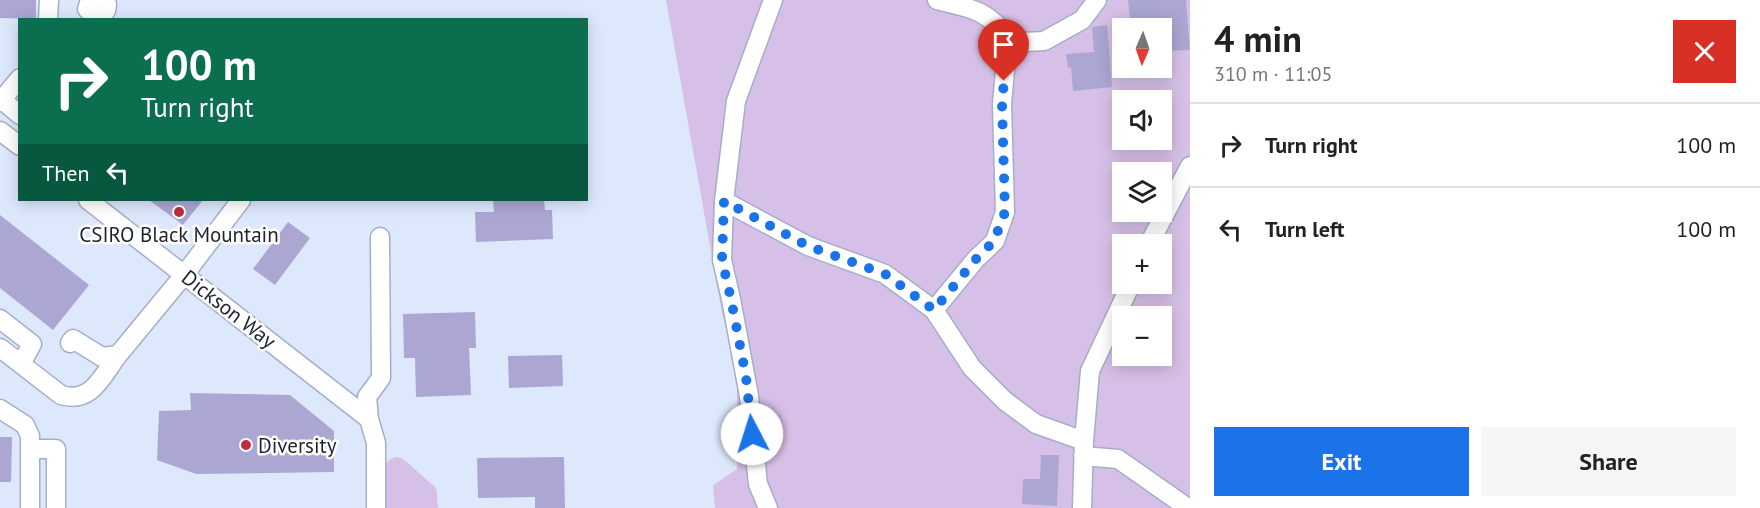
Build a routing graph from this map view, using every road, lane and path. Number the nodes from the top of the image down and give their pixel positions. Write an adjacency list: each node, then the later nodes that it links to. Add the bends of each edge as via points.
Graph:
1 (49, 0): 7 (street)
2 (105, 0): 6 (street, via 106,12 101,16)
3 (772, 0): 17 (street, via 736,101)
4 (937, 0): 8 (street, via 982,12)
5 (1097, 0): 8 (street, via 1082,20 1044,41 1023,42)
6 (92, 12)
7 (48, 18)
8 (1008, 37): 22 (street, via 1002,104 1005,212 994,241)
9 (18, 80): 10 (street)
10 (1, 101): 11 (street)
11 (18, 114)
12 (0, 130): 13 (street)
13 (18, 144)
14 (1190, 166): 18 (street)
15 (89, 201): 20 (street, Dickson Way)
16 (240, 201): 20 (street)
17 (724, 201): 22 (street, via 808,246 885,274); 35 (street, via 722,260 749,396 758,484)
18 (1154, 234)
19 (380, 237): 29 (street, via 381,378 367,397)
20 (184, 275): 26 (street); 29 (street, Dickson Way)
21 (1126, 294): 30 (street, via 1090,371)
22 (934, 310): 30 (street, via 972,368 1005,401 1036,424)
23 (0, 319): 27 (street, via 32,344)
24 (70, 343): 26 (street, via 73,339 102,357)
25 (0, 348): 27 (street)
26 (118, 355): 27 (street, via 88,394 74,399 61,395)
27 (21, 364)
28 (0, 409): 31 (street, via 25,425)
29 (369, 419): 34 (street, via 376,443)
30 (1083, 448): 36 (street); 37 (street, via 1118,459)
31 (30, 449): 32 (street); 33 (street, via 56,449)
32 (30, 508)
33 (56, 508)
34 (376, 508)
35 (768, 508)
36 (1082, 508)
37 (1188, 508)

